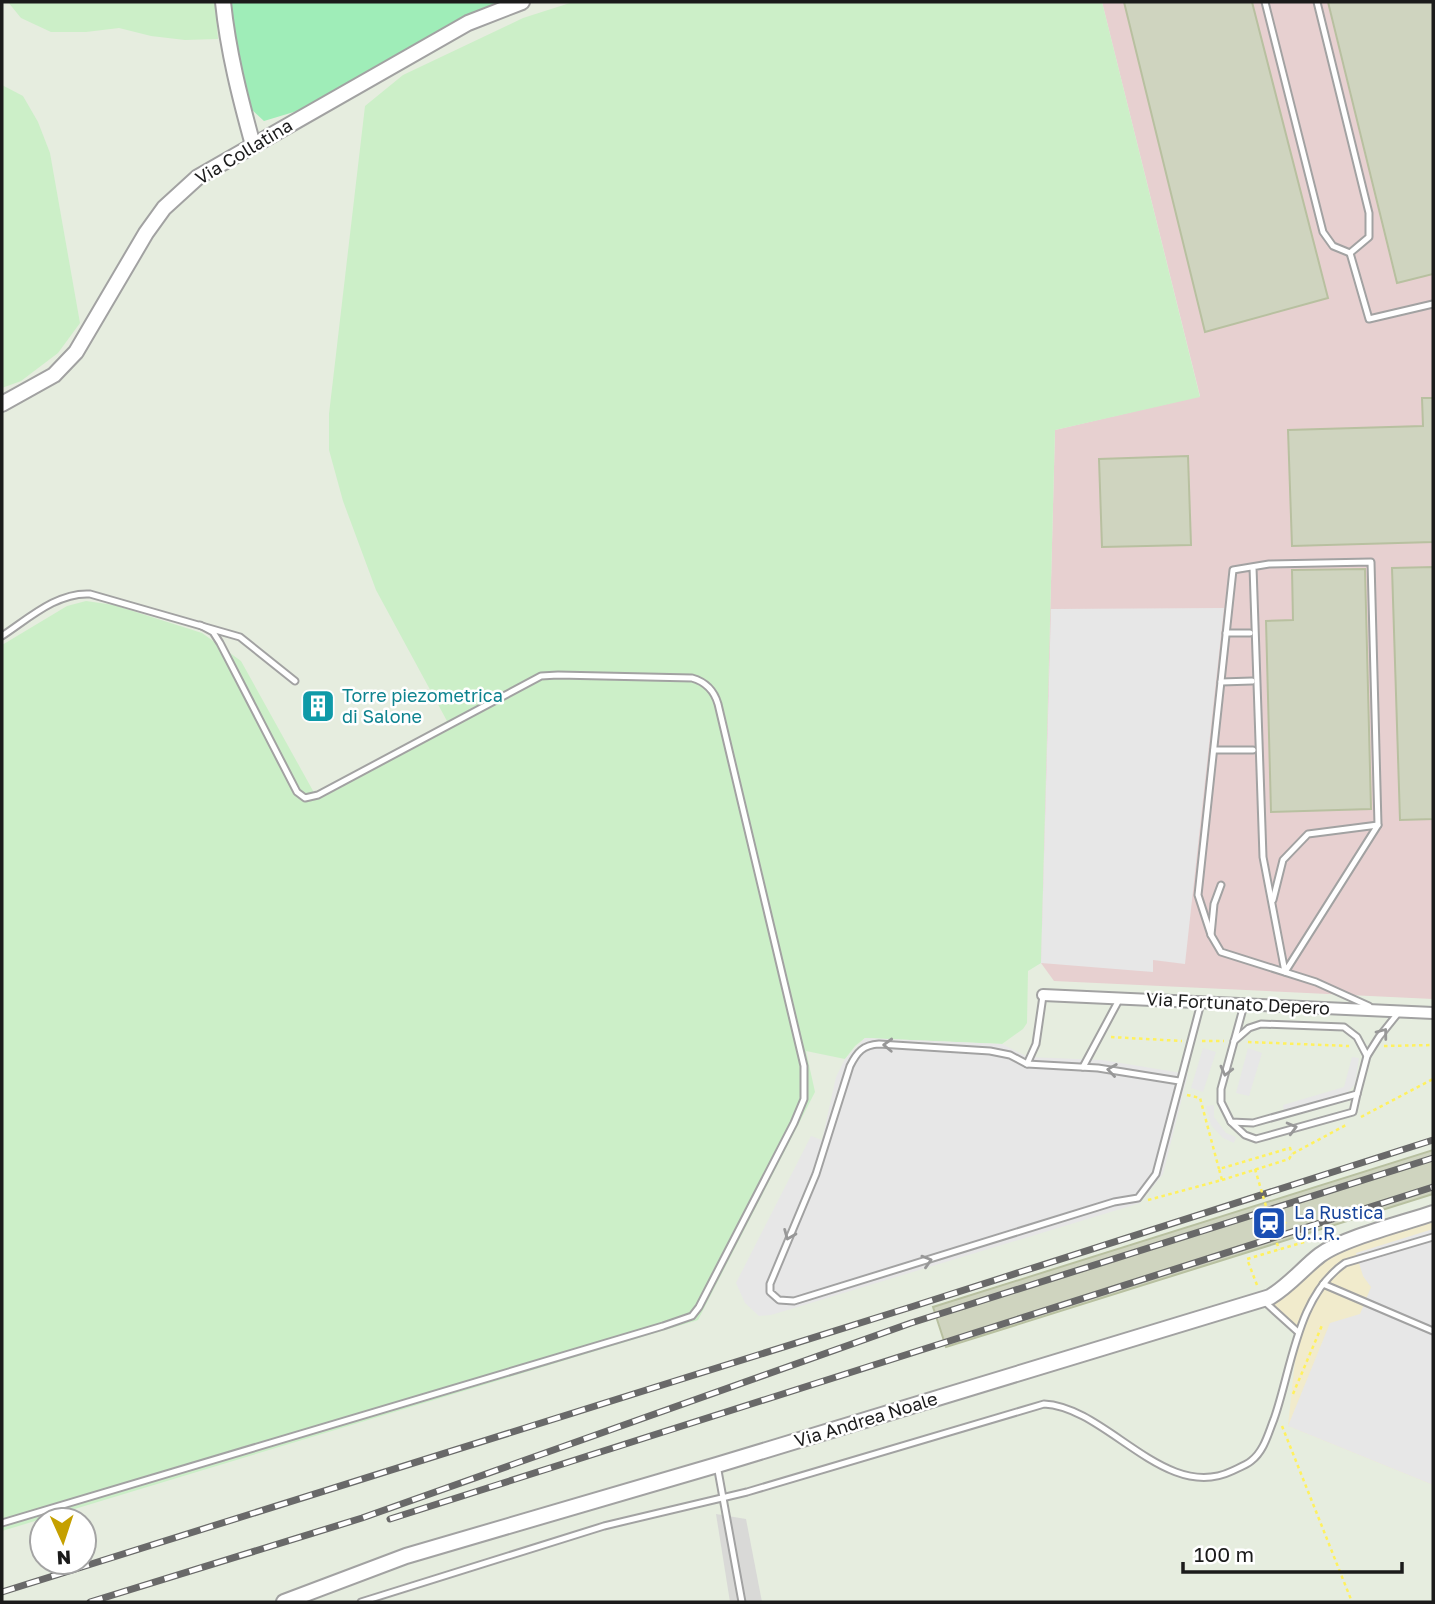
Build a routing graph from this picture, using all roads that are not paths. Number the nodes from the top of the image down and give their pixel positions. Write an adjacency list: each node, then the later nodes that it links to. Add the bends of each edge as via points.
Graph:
1 (223, 2): 5 (street, via 236,84)
2 (522, 2): 5 (street, Via Collatina, via 468,23)
3 (1265, 2): 6 (lane, via 1323,232 1333,246)
4 (1317, 2): 6 (lane, via 1369,213 1368,237)
5 (253, 145): 8 (street, Via Collatina, via 198,177 164,208 76,352 54,375)
6 (1350, 253): 7 (lane, via 1369,319)
7 (1433, 304)
8 (2, 404)
9 (1253, 567): 12 (lane, via 1233,570); 19 (lane, via 1371,562); 21 (lane, via 1263,857)
10 (200, 625): 13 (lane, via 78,594 55,602); 14 (lane, via 246,640); 46 (lane, via 220,643 305,798 541,676 692,678 706,684 716,696 804,1066 804,1099 692,1316)
11 (1250, 633): 12 (lane)
12 (1226, 634): 16 (lane)
13 (2, 636)
14 (295, 681)
15 (1252, 681): 16 (lane)
16 (1221, 682): 17 (lane)
17 (1214, 750): 18 (lane); 22 (lane, via 1198,895)
18 (1253, 750)
19 (1378, 825): 21 (lane, via 1308,834 1283,860); 23 (lane)
20 (1221, 885): 22 (lane)
21 (1272, 903): 23 (lane)
22 (1211, 935): 23 (lane, via 1221,952)
23 (1285, 972): 28 (lane)
24 (1043, 995): 25 (street, Via Fortunato Depero); 33 (lane)
25 (1120, 998): 26 (street, Via Fortunato Depero); 34 (lane)
26 (1201, 1003): 27 (street, Via Fortunato Depero); 35 (lane)
27 (1244, 1005): 28 (street, Via Fortunato Depero); 31 (lane)
28 (1378, 1011): 29 (street, Via Fortunato Depero)
29 (1399, 1012): 30 (street, Via Fortunato Depero); 32 (lane, one-way to 29)
30 (1433, 1013)
31 (1233, 1041): 32 (lane, via 1261,1024 1344,1027 1357,1037); 37 (lane, one-way to 37, via 1220,1102)
32 (1367, 1056): 36 (lane)
33 (1027, 1064): 34 (lane); 35 (lane, one-way to 35, via 990,1051 879,1044 860,1050 850,1066 816,1174 769,1284 773,1296 794,1301 1138,1198 1156,1174)
34 (1083, 1067): 35 (lane, one-way to 34)
35 (1179, 1081)
36 (1357, 1094): 37 (lane, via 1253,1123); 37 (lane, one-way to 36, via 1256,1139 1353,1112)
37 (1231, 1122)
38 (1433, 1213): 41 (street, Via Andrea Noale, via 1338,1245 1321,1254 1284,1289)
39 (1433, 1237): 40 (lane, via 1345,1263)
40 (1323, 1284): 42 (lane); 43 (lane)
41 (1263, 1300): 43 (lane); 44 (street, Via Andrea Noale)
42 (1433, 1331)
43 (1298, 1332): 45 (lane, via 1265,1445 1251,1461 1228,1473 1206,1477 1179,1473 1078,1412 1044,1404)
44 (717, 1465): 45 (lane); 47 (street, Via Andrea Noale, via 406,1556)
45 (723, 1498): 48 (lane, via 604,1526); 49 (lane)
46 (2, 1523)
47 (284, 1602)
48 (361, 1602)
49 (742, 1602)

